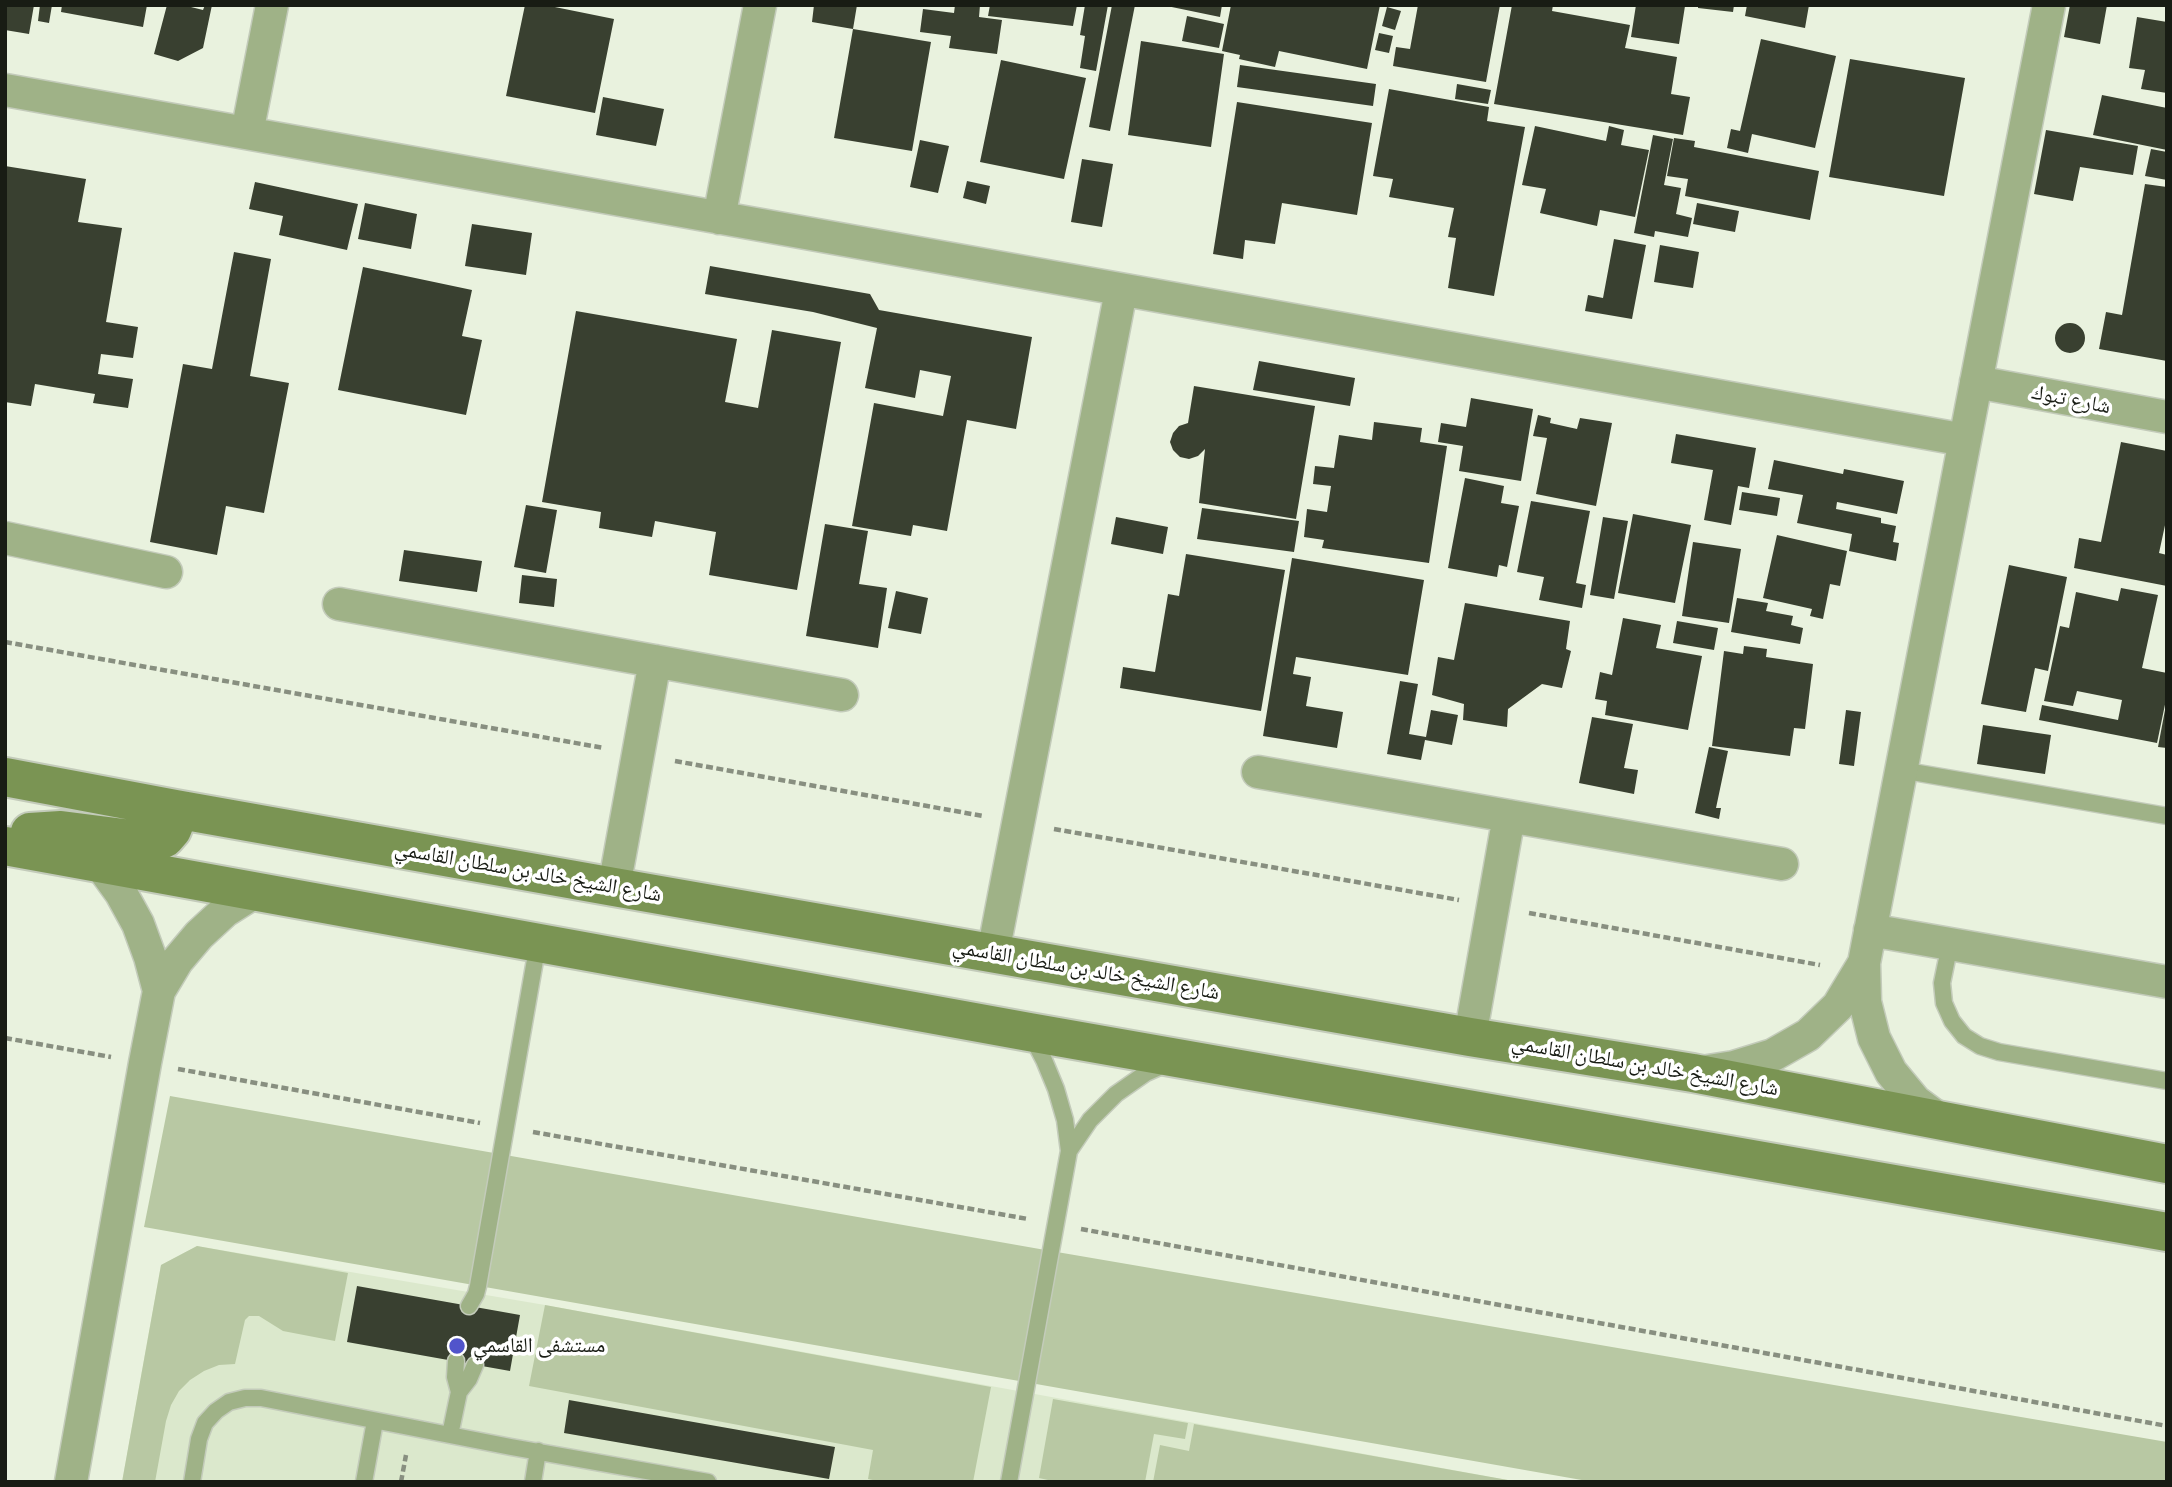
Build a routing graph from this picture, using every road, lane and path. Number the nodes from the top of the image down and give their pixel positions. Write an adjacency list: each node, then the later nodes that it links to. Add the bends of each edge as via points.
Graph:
1 (272, 5): 5 (street)
2 (760, 5): 6 (street)
3 (2049, 5): 8 (street)
4 (5, 90): 5 (street)
5 (247, 133): 6 (street)
6 (719, 218): 7 (street)
7 (1121, 291): 10 (street); 24 (street)
8 (1976, 382): 9 (street, شارع تبوك); 10 (street)
9 (2167, 418)
10 (1965, 440): 18 (street)
11 (5, 538): 12 (street)
12 (166, 572)
13 (339, 604): 15 (street)
14 (5, 642): 17 (path)
15 (654, 662): 16 (street); 17 (street)
16 (842, 695)
17 (638, 754): 24 (path); 29 (street)
18 (1901, 770): 23 (lane); 32 (street)
19 (1258, 772): 22 (street)
20 (5, 777): 21 (main road, شارع الشيخ خالد بن سلطان القاسمي)
21 (175, 809): 25 (main road, via 172,830 155,842 61,830 18,833); 29 (main road, شارع الشيخ خالد بن سلطان القاسمي)
22 (1509, 816): 28 (street); 31 (street)
23 (2167, 816)
24 (1018, 822): 31 (path); 35 (street)
25 (5, 840)
26 (5, 846): 27 (main road)
27 (100, 864): 30 (main road); 38 (street, via 138,924)
28 (1782, 864)
29 (614, 887): 35 (main road, شارع الشيخ خالد بن سلطان القاسمي)
30 (255, 892): 33 (main road); 38 (street, via 199,934)
31 (1494, 907): 36 (path); 40 (street)
32 (1870, 930): 34 (street); 36 (street)
33 (538, 943): 39 (main road); 48 (lane)
34 (1950, 944): 37 (street); 43 (lane, via 1942,984 1944,1003 1964,1036 1999,1052)
35 (993, 953): 40 (main road, شارع الشيخ خالد بن سلطان القاسمي)
36 (1862, 968): 42 (street, via 1838,1006 1808,1035 1773,1055); 44 (street, via 1865,1002 1885,1061 1915,1101)
37 (2167, 982)
38 (159, 991): 56 (street)
39 (1029, 1032): 41 (main road); 45 (lane, via 1056,1089)
40 (1470, 1037): 42 (main road, شارع الشيخ خالد بن سلطان القاسمي)
41 (1179, 1058): 45 (lane, via 1116,1094 1090,1120); 47 (main road)
42 (1693, 1073): 44 (main road, شارع الشيخ خالد بن سلطان القاسمي)
43 (2167, 1082)
44 (1945, 1122): 46 (main road, شارع الشيخ خالد بن سلطان القاسمي)
45 (1069, 1151): 62 (lane)
46 (2167, 1164)
47 (2167, 1232)
48 (476, 1303)
49 (456, 1361): 51 (lane)
50 (475, 1365): 51 (lane)
51 (459, 1391): 53 (lane)
52 (376, 1421): 53 (lane); 57 (lane, via 261,1398 229,1402 205,1423); 58 (lane)
53 (450, 1435): 54 (lane)
54 (538, 1451): 60 (lane); 61 (lane)
55 (402, 1473): 59 (path)
56 (71, 1482)
57 (192, 1482)
58 (364, 1482)
59 (401, 1482)
60 (533, 1482)
61 (708, 1482)
62 (1009, 1482)

